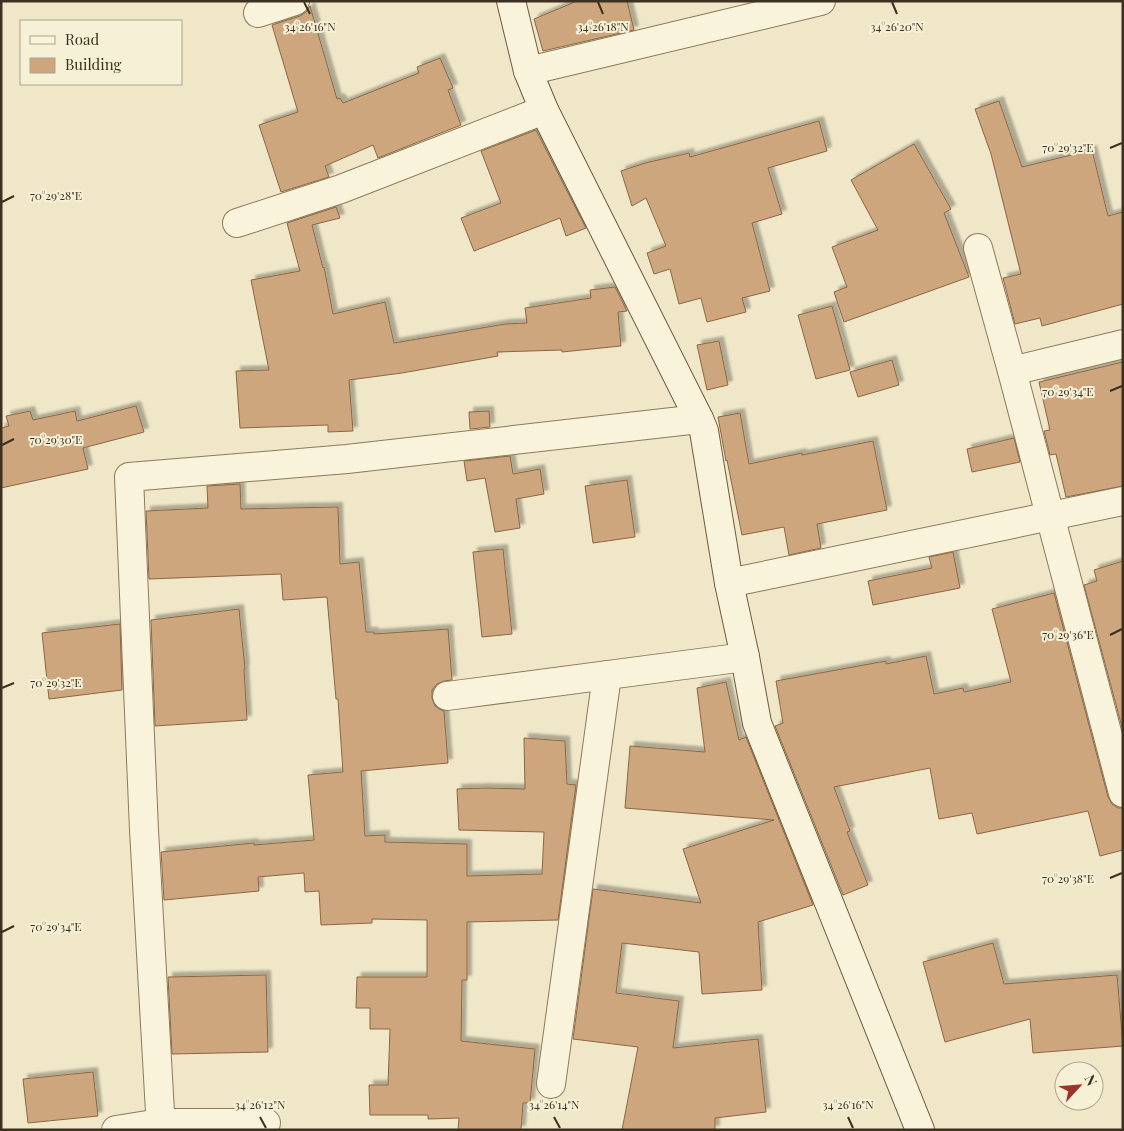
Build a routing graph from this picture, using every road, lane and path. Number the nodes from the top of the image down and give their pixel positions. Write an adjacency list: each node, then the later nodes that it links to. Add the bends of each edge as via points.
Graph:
1 (295, 1): 4 (street)
2 (511, 1): 5 (street)
3 (821, 1): 5 (street)
4 (258, 13)
5 (528, 71): 6 (street)
6 (544, 110): 7 (street, via 341,189); 11 (street)
7 (237, 223)
8 (978, 248): 10 (street)
9 (1123, 344): 10 (street)
10 (1012, 371): 13 (street)
11 (699, 419): 14 (street, via 704,431); 21 (street, via 347,459 129,477)
12 (1123, 501): 13 (street)
13 (1051, 516): 14 (street); 18 (street)
14 (729, 583): 15 (street)
15 (745, 657): 16 (street); 23 (street, via 757,723)
16 (607, 675): 17 (street); 19 (street)
17 (447, 696)
18 (1123, 793)
19 (551, 1084)
20 (266, 1123): 21 (street)
21 (160, 1127): 22 (street)
22 (116, 1130)
23 (920, 1130)

